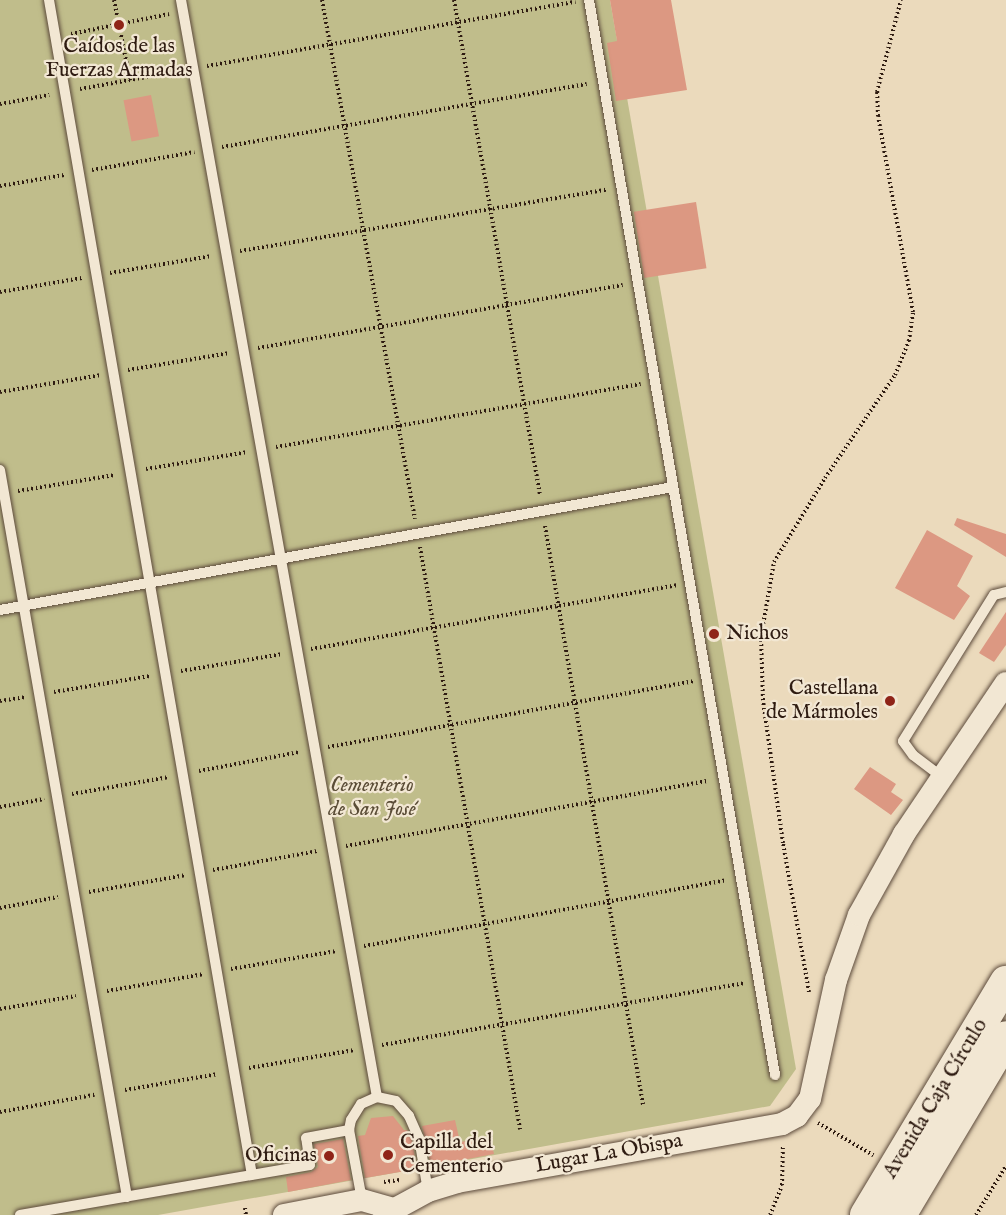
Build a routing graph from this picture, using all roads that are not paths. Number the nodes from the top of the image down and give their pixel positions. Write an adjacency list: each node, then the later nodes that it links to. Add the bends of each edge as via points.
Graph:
1 (49, 0): 7 (lane)
2 (587, 0): 5 (lane)
3 (182, 6): 6 (lane)
4 (0, 470): 9 (lane)
5 (673, 487): 6 (lane); 15 (lane)
6 (280, 559): 7 (lane); 16 (lane)
7 (149, 583): 9 (lane); 18 (lane)
8 (1006, 592): 12 (lane, via 994,595 903,741 913,755)
9 (24, 605): 10 (lane); 20 (lane)
10 (0, 610)
11 (1006, 683): 12 (street)
12 (942, 777): 19 (street, Lugar La Obispa, via 904,834 859,915 836,980 810,1099 789,1120 457,1182)
13 (1006, 982): 25 (main road, Avenida Caja Círculo)
14 (1006, 1037): 26 (main road, Avenida Caja Círculo)
15 (775, 1075)
16 (377, 1097): 17 (lane, via 355,1111); 19 (lane, via 396,1101 409,1116 419,1137)
17 (350, 1130): 18 (lane, via 306,1138 310,1165); 21 (lane)
18 (252, 1175): 20 (lane)
19 (429, 1191): 22 (street, Lugar La Obispa)
20 (127, 1197): 23 (lane)
21 (362, 1200): 22 (street, Lugar La Obispa); 24 (street, Lugar La Obispa)
22 (390, 1213)
23 (20, 1215)
24 (284, 1215)
25 (866, 1215)
26 (900, 1215)

